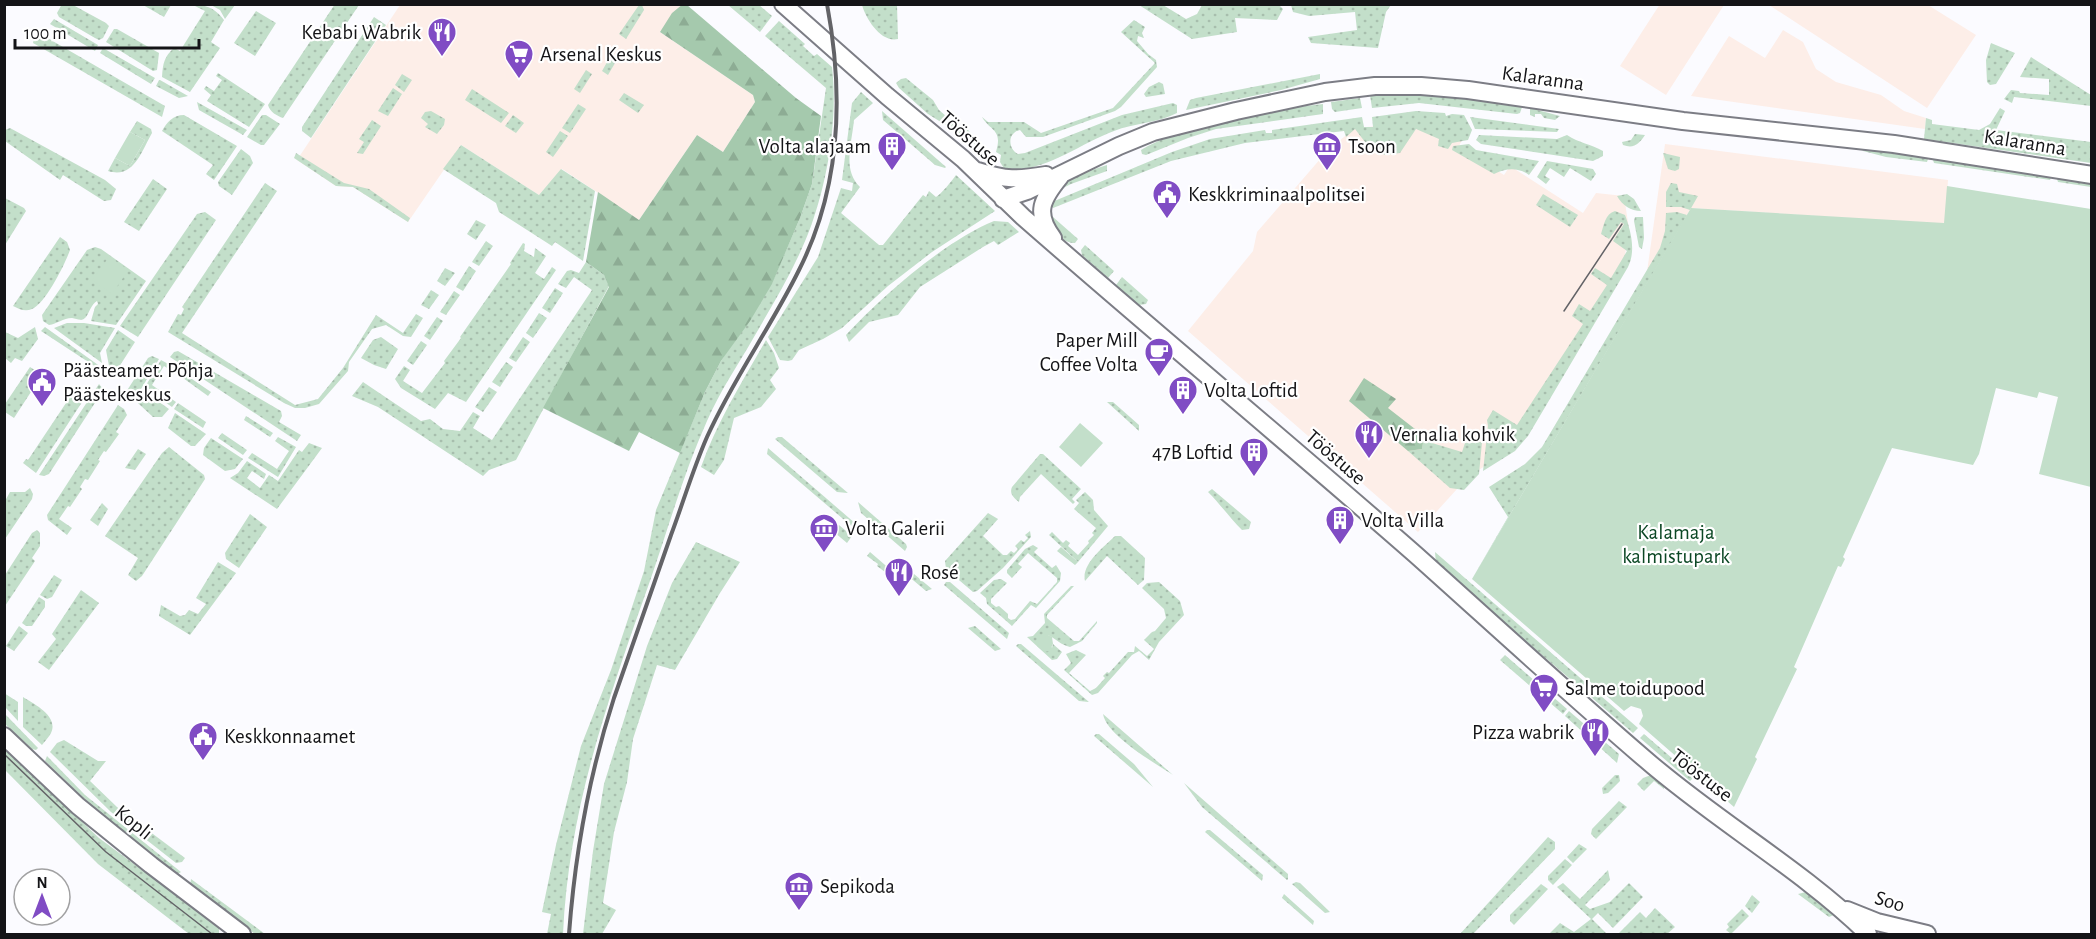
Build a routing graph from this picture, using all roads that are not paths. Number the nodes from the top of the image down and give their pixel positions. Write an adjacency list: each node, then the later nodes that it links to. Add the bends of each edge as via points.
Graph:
1 (783, 4): 2 (street, Tööstuse)
2 (976, 170): 3 (street, via 1001,179); 5 (street, Tööstuse)
3 (1065, 172): 4 (street, Kalaranna, via 1153,132 1187,122 1325,92 1421,86 1894,144); 5 (street, Kalaranna); 6 (street, via 1043,199 1043,212 1049,233)
4 (2091, 175)
5 (1004, 199): 6 (street, Tööstuse)
6 (1066, 255): 8 (street, Tööstuse, via 1417,556 1647,761)
7 (4, 736): 10 (street, Kopli, via 78,806)
8 (1840, 907): 9 (street, Soo); 11 (street, Tööstuse)
9 (1902, 928): 12 (street, via 1888,928); 13 (street, Soo)
10 (242, 934)
11 (1868, 934)
12 (1880, 934)
13 (1927, 934)

